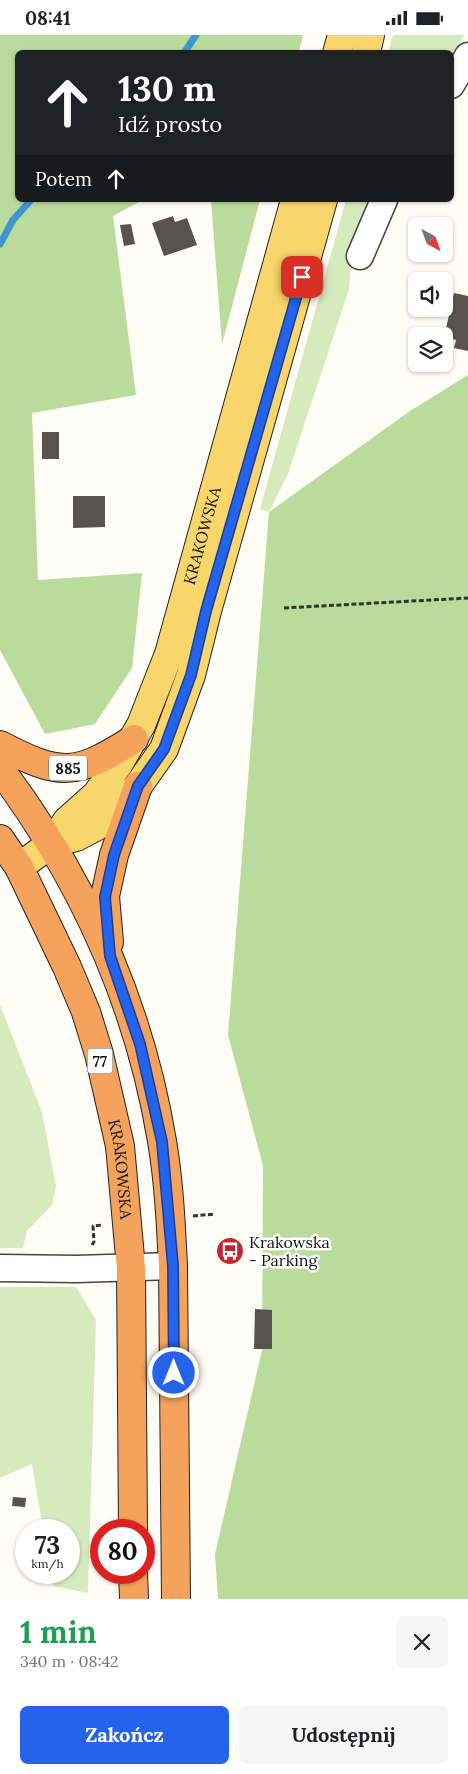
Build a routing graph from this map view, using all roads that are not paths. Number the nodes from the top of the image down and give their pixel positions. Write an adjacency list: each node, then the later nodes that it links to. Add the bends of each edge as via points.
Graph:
1 (342, 35): 3 (main road)
2 (370, 35): 4 (main road)
3 (338, 50)
4 (367, 50)
5 (468, 56): 6 (street)
6 (458, 82)
7 (294, 202): 11 (main road, KRAKOWSKA / 885, via 169,654)
8 (323, 202): 14 (main road, KRAKOWSKA / 885, via 206,611 191,675 164,749)
9 (383, 202): 10 (street)
10 (360, 255)
11 (134, 739): 12 (highway, 885, via 106,757 80,767 56,769); 16 (main road, KRAKOWSKA / 885, via 96,795 68,821)
12 (0, 745)
13 (0, 769): 16 (highway)
14 (138, 786): 16 (main road, KRAKOWSKA / 885, via 97,825 76,837); 18 (highway, 885, via 114,855 105,897)
15 (0, 839): 17 (highway, 77)
16 (52, 843): 17 (main road, KRAKOWSKA / 885); 18 (highway)
17 (19, 867): 20 (highway, KRAKOWSKA / 77, via 67,967 99,1053 120,1146)
18 (110, 956): 19 (highway, via 140,1044 162,1142)
19 (173, 1266): 20 (street); 25 (highway)
20 (131, 1268): 21 (street, via 82,1260); 22 (highway, KRAKOWSKA / 77)
21 (0, 1269)
22 (133, 1519)
23 (134, 1584): 24 (highway)
24 (134, 1599)
25 (176, 1599)

